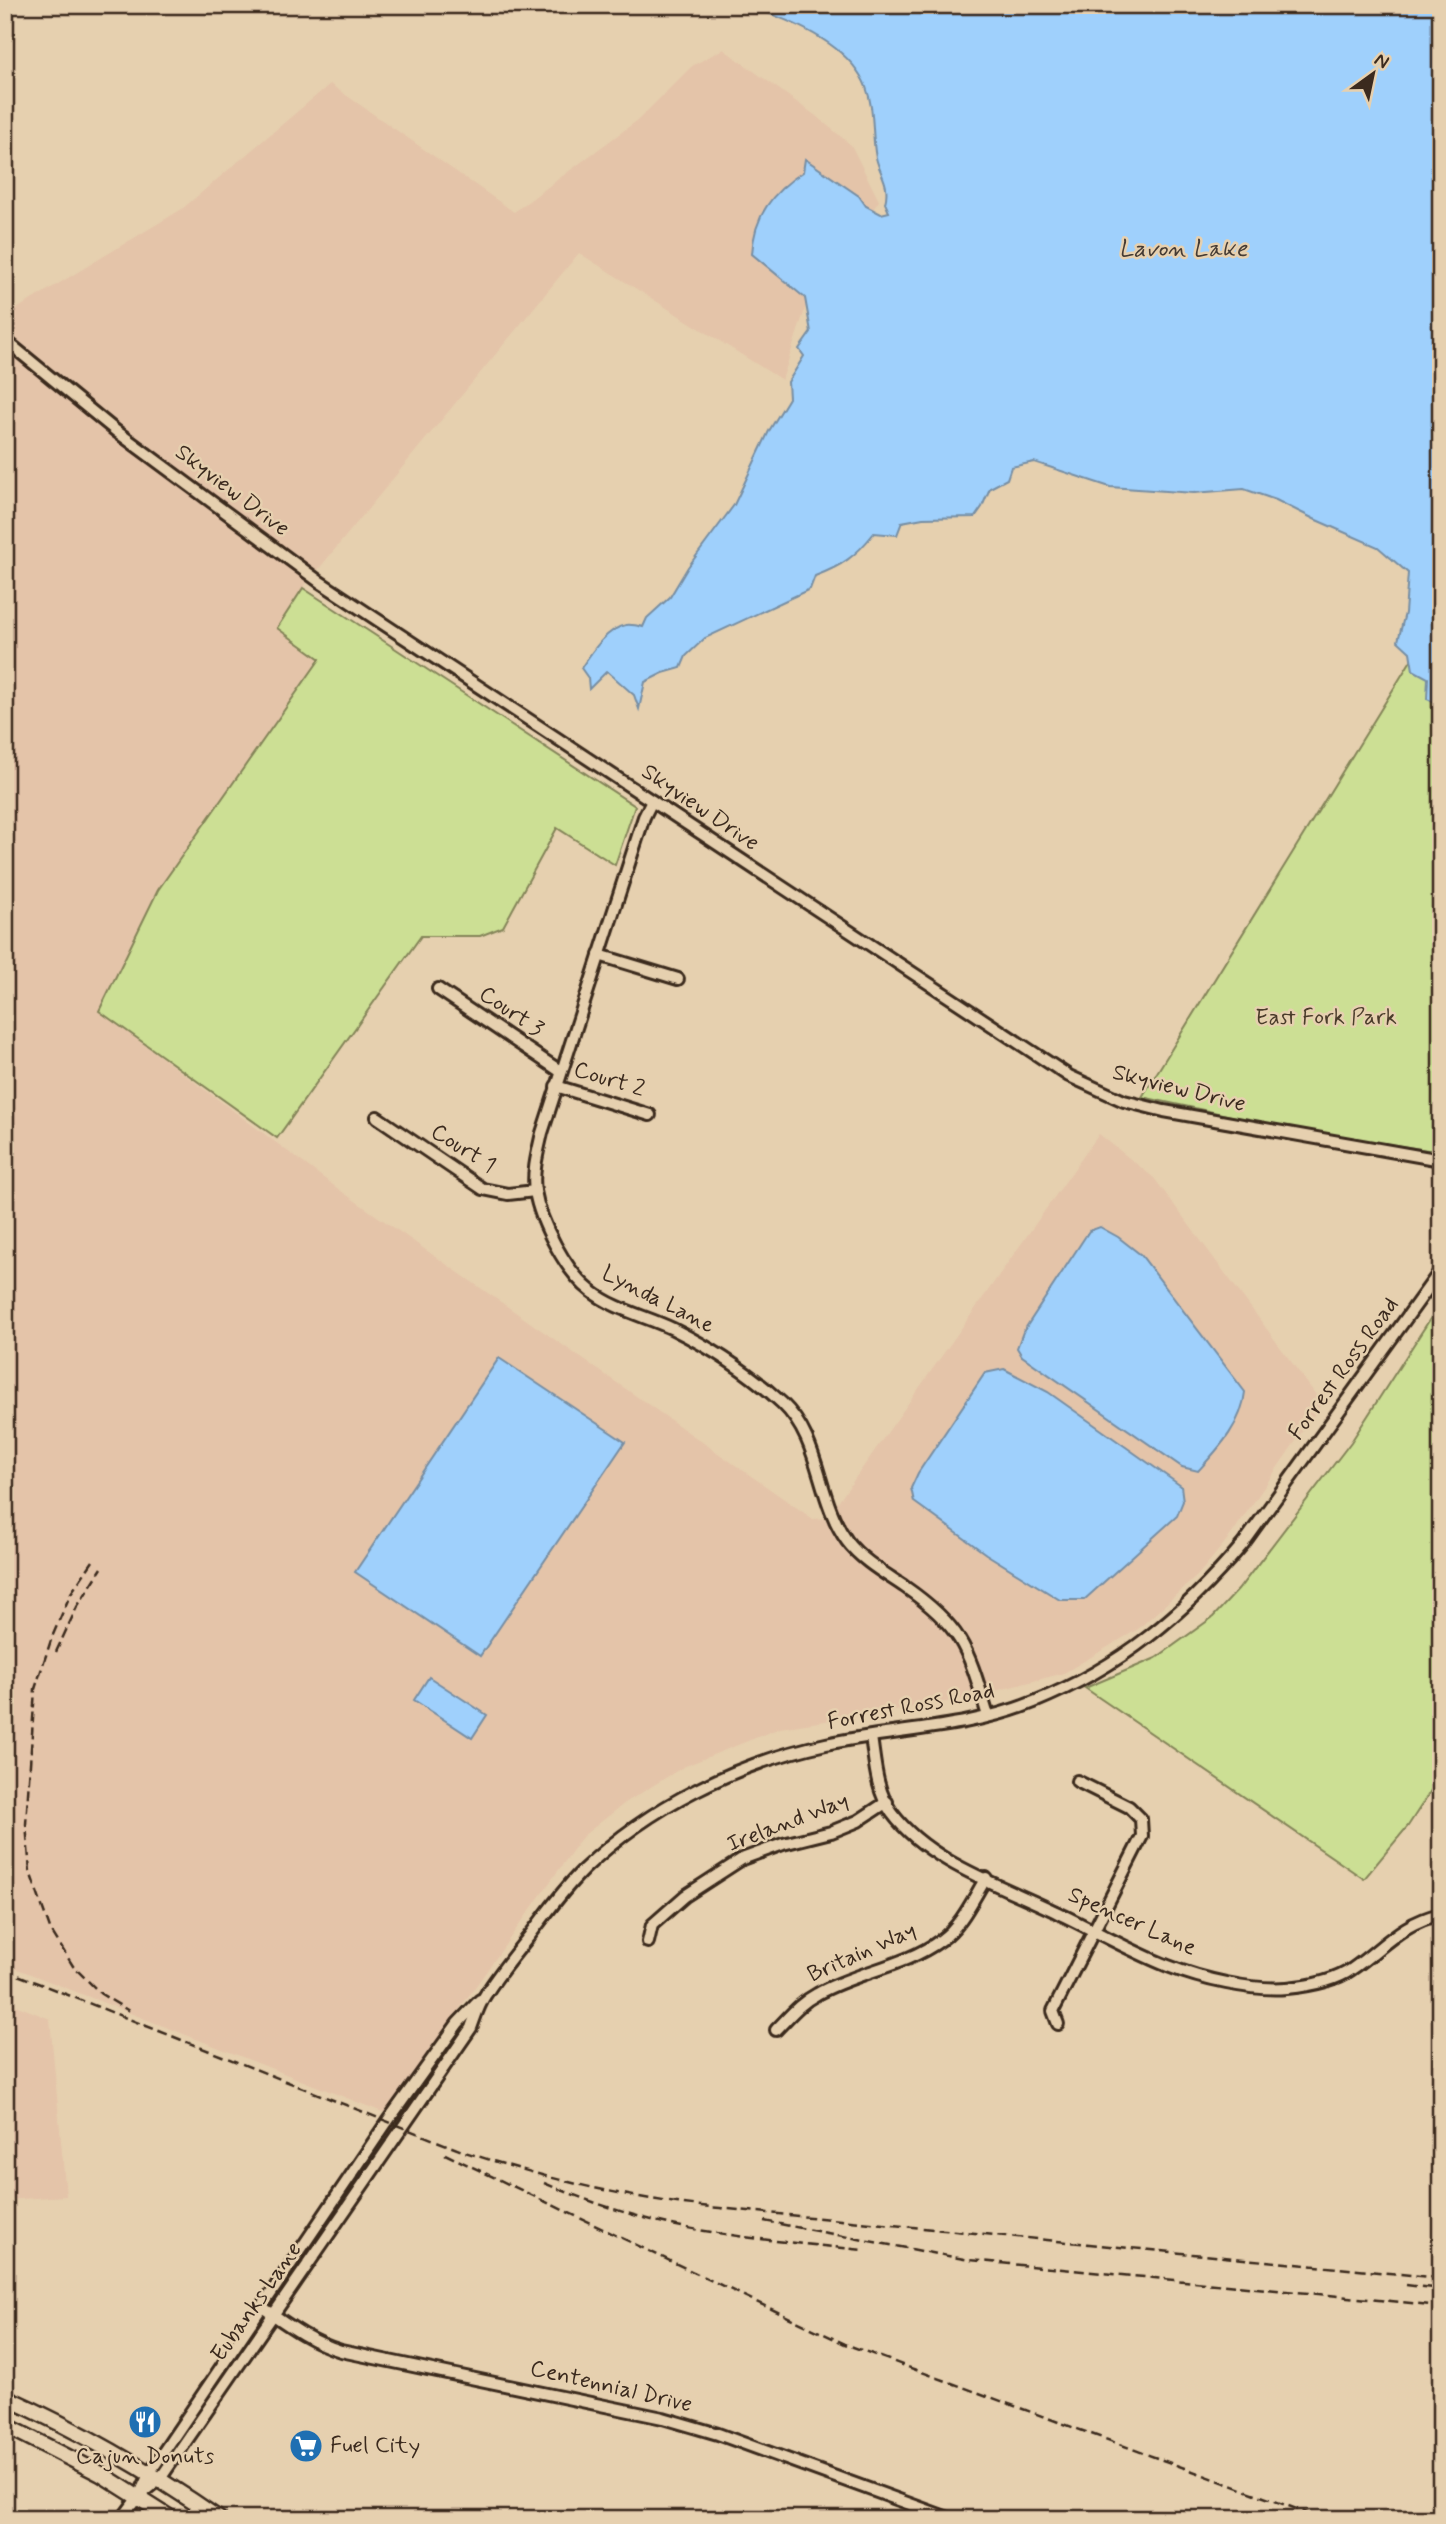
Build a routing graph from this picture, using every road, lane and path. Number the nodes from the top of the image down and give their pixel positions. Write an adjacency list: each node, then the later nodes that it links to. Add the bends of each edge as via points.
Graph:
1 (5, 341): 2 (street, Skyview Drive, via 116,431 320,582)
2 (652, 801): 3 (street, Lynda Lane); 10 (street, Skyview Drive, via 1096,1090 1164,1111)
3 (599, 955): 4 (street); 6 (street, Lynda Lane)
4 (678, 979)
5 (438, 989): 6 (street, Court 3)
6 (560, 1071): 7 (street, Lynda Lane)
7 (556, 1086): 8 (street, Court 2); 11 (street, Lynda Lane, via 538,1147)
8 (650, 1115)
9 (377, 1117): 11 (street, Court 1, via 483,1188 508,1194)
10 (1441, 1160)
11 (535, 1191): 13 (street, Lynda Lane, via 565,1260 591,1291 701,1344 763,1387 795,1417 814,1452 831,1513 848,1542 949,1623 969,1656)
12 (1441, 1270): 13 (street, Forrest Ross Road, via 1207,1587 1117,1659 1034,1702)
13 (988, 1716): 14 (street, Forrest Ross Road)
14 (871, 1737): 16 (street, Spencer Lane, via 878,1783); 21 (street, Forrest Ross Road, via 795,1751 739,1771 644,1821 575,1878)
15 (1077, 1781): 19 (street, via 1129,1807 1141,1819 1142,1836)
16 (887, 1802): 17 (street, Spencer Lane, via 922,1844); 20 (street, Ireland Way, via 831,1832 742,1859 685,1896 652,1925)
17 (986, 1878): 19 (street, Spencer Lane); 23 (street, Britain Way, via 942,1940 818,1993)
18 (1441, 1914): 19 (street, Spencer Lane, via 1421,1919 1395,1935 1350,1971 1321,1983 1284,1988 1233,1984 1168,1966)
19 (1093, 1930): 22 (street, via 1053,2011)
20 (648, 1941)
21 (485, 1996): 24 (street, Forrest Ross Road, via 471,2028); 25 (street, Eubanks Lane, via 458,2023 387,2122)
22 (1058, 2024)
23 (776, 2030)
24 (401, 2126): 26 (street, Eubanks Lane)
25 (262, 2307): 26 (street, Centennial Drive); 29 (street, Eubanks Lane)
26 (273, 2315): 29 (street, Eubanks Lane); 34 (street, Centennial Drive, via 319,2344 341,2351 663,2418)
27 (5, 2397): 29 (main road)
28 (5, 2425): 30 (main road)
29 (155, 2475): 30 (street, Eubanks Lane); 33 (main road)
30 (139, 2497): 31 (street, Eubanks Lane); 32 (main road)
31 (122, 2519)
32 (172, 2519)
33 (219, 2519)
34 (951, 2519)

